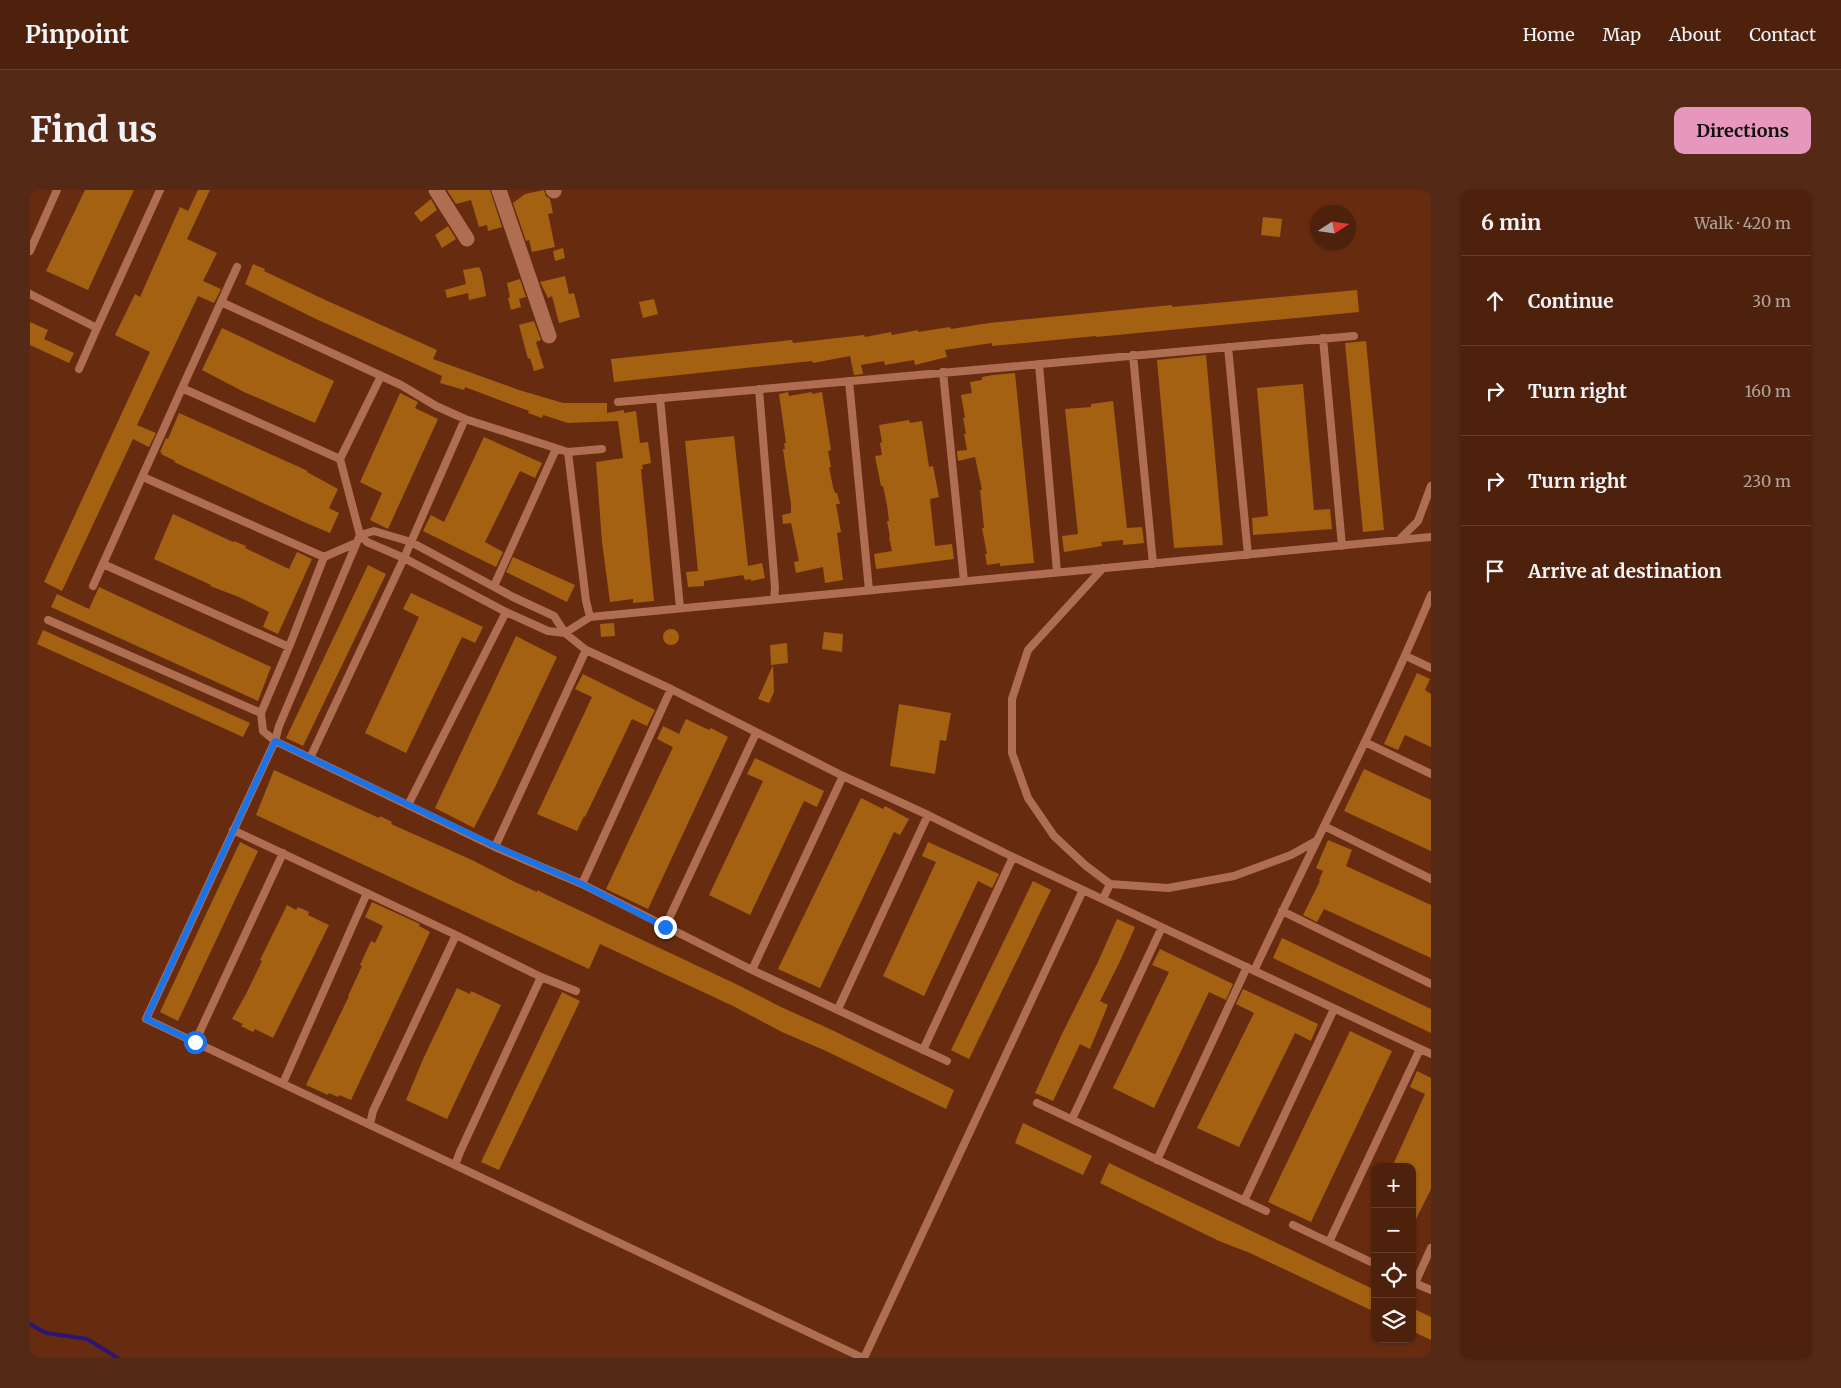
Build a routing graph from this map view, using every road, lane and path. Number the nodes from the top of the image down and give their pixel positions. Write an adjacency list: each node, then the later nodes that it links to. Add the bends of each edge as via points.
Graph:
1 (57, 190): 6 (lane)
2 (160, 190): 10 (lane)
3 (436, 190): 5 (street)
4 (499, 190): 11 (street)
5 (467, 239)
6 (30, 251)
7 (238, 267): 9 (lane)
8 (30, 294): 10 (lane)
9 (221, 302): 19 (lane); 21 (lane)
10 (97, 328): 17 (lane)
11 (549, 336)
12 (1354, 336): 13 (lane)
13 (1323, 338): 14 (lane); 37 (lane)
14 (1228, 347): 15 (lane); 38 (lane)
15 (1133, 355): 16 (lane); 42 (lane)
16 (1039, 364): 18 (lane); 44 (lane)
17 (79, 369)
18 (943, 372): 20 (lane); 45 (lane)
19 (381, 376): 25 (lane); 29 (lane)
20 (849, 381): 22 (lane); 48 (lane)
21 (182, 388): 29 (lane); 30 (lane)
22 (759, 389): 23 (lane); 50 (lane)
23 (660, 398): 24 (lane); 51 (lane)
24 (618, 402)
25 (465, 419): 26 (lane); 35 (lane)
26 (556, 449): 28 (lane); 47 (lane)
27 (602, 449): 28 (lane)
28 (568, 452): 53 (lane)
29 (340, 459): 32 (lane)
30 (143, 477): 39 (lane); 41 (lane)
31 (1431, 486): 34 (lane, via 1418,521)
32 (360, 535): 35 (lane, via 374,531); 36 (lane); 40 (lane, via 367,542)
33 (1431, 537): 34 (lane)
34 (1399, 540): 37 (lane)
35 (411, 542): 40 (lane); 47 (lane)
36 (356, 543): 39 (lane); 63 (lane)
37 (1342, 546): 38 (lane)
38 (1248, 554): 42 (lane)
39 (324, 557): 56 (lane)
40 (404, 558): 52 (lane); 65 (lane)
41 (103, 564): 46 (lane); 56 (lane)
42 (1152, 564): 43 (lane)
43 (1103, 568): 44 (lane); 78 (lane, via 1028,650 1012,699 1012,753 1028,798 1054,836)
44 (1057, 572): 45 (lane)
45 (964, 581): 48 (lane)
46 (93, 586)
47 (494, 586): 55 (lane, via 554,616)
48 (869, 590): 50 (lane)
49 (1431, 595): 58 (lane)
50 (774, 599): 51 (lane)
51 (680, 608): 53 (lane)
52 (506, 612): 55 (lane, via 548,631); 68 (lane)
53 (590, 616): 55 (lane)
54 (48, 620): 61 (lane)
55 (565, 633): 57 (lane)
56 (290, 647): 61 (lane)
57 (586, 650): 60 (lane); 73 (lane)
58 (1406, 656): 59 (lane); 64 (lane)
59 (1431, 668)
60 (671, 689): 62 (lane); 77 (lane)
61 (261, 713): 63 (lane, via 263,731)
62 (756, 733): 67 (lane); 83 (lane)
63 (275, 741): 65 (lane); 71 (lane)
64 (1365, 742): 66 (lane); 70 (lane)
65 (310, 758): 68 (lane)
66 (1431, 774)
67 (843, 776): 69 (lane); 87 (lane)
68 (408, 804): 73 (lane)
69 (928, 815): 75 (lane); 91 (lane)
70 (1324, 826): 72 (lane); 76 (lane)
71 (233, 830): 74 (lane); 93 (lane, via 146,1019)
72 (1316, 841): 78 (lane, via 1291,855 1234,876 1168,888); 82 (lane)
73 (495, 846): 77 (lane)
74 (283, 853): 80 (lane); 93 (lane)
75 (1013, 857): 79 (lane); 95 (lane)
76 (1431, 879)
77 (582, 884): 83 (lane)
78 (1110, 884): 81 (lane)
79 (1083, 890): 81 (lane); 113 (lane)
80 (367, 893): 85 (lane); 98 (lane)
81 (1103, 899): 84 (lane)
82 (1282, 910): 86 (lane); 89 (lane)
83 (665, 927): 87 (lane)
84 (1162, 927): 86 (lane); 100 (lane)
85 (456, 935): 88 (lane); 101 (lane)
86 (1250, 969): 92 (lane); 102 (lane)
87 (752, 970): 91 (lane)
88 (541, 978): 90 (lane); 103 (lane)
89 (1431, 984)
90 (576, 991)
91 (838, 1008): 95 (lane)
92 (1334, 1008): 94 (lane); 104 (lane)
93 (195, 1042): 98 (lane)
94 (1420, 1049): 96 (lane); 107 (lane)
95 (923, 1050): 97 (lane)
96 (1431, 1054)
97 (947, 1061)
98 (283, 1083): 101 (lane)
99 (1037, 1103): 100 (lane)
100 (1072, 1119): 102 (lane)
101 (370, 1124): 103 (lane)
102 (1157, 1160): 104 (lane)
103 (455, 1165): 113 (lane)
104 (1244, 1201): 105 (lane)
105 (1266, 1211)
106 (1293, 1225): 107 (lane)
107 (1329, 1242): 109 (lane)
108 (1431, 1248): 110 (lane)
109 (1371, 1262)
110 (1416, 1278)
111 (1416, 1283): 112 (lane)
112 (1431, 1290)
113 (864, 1358)

